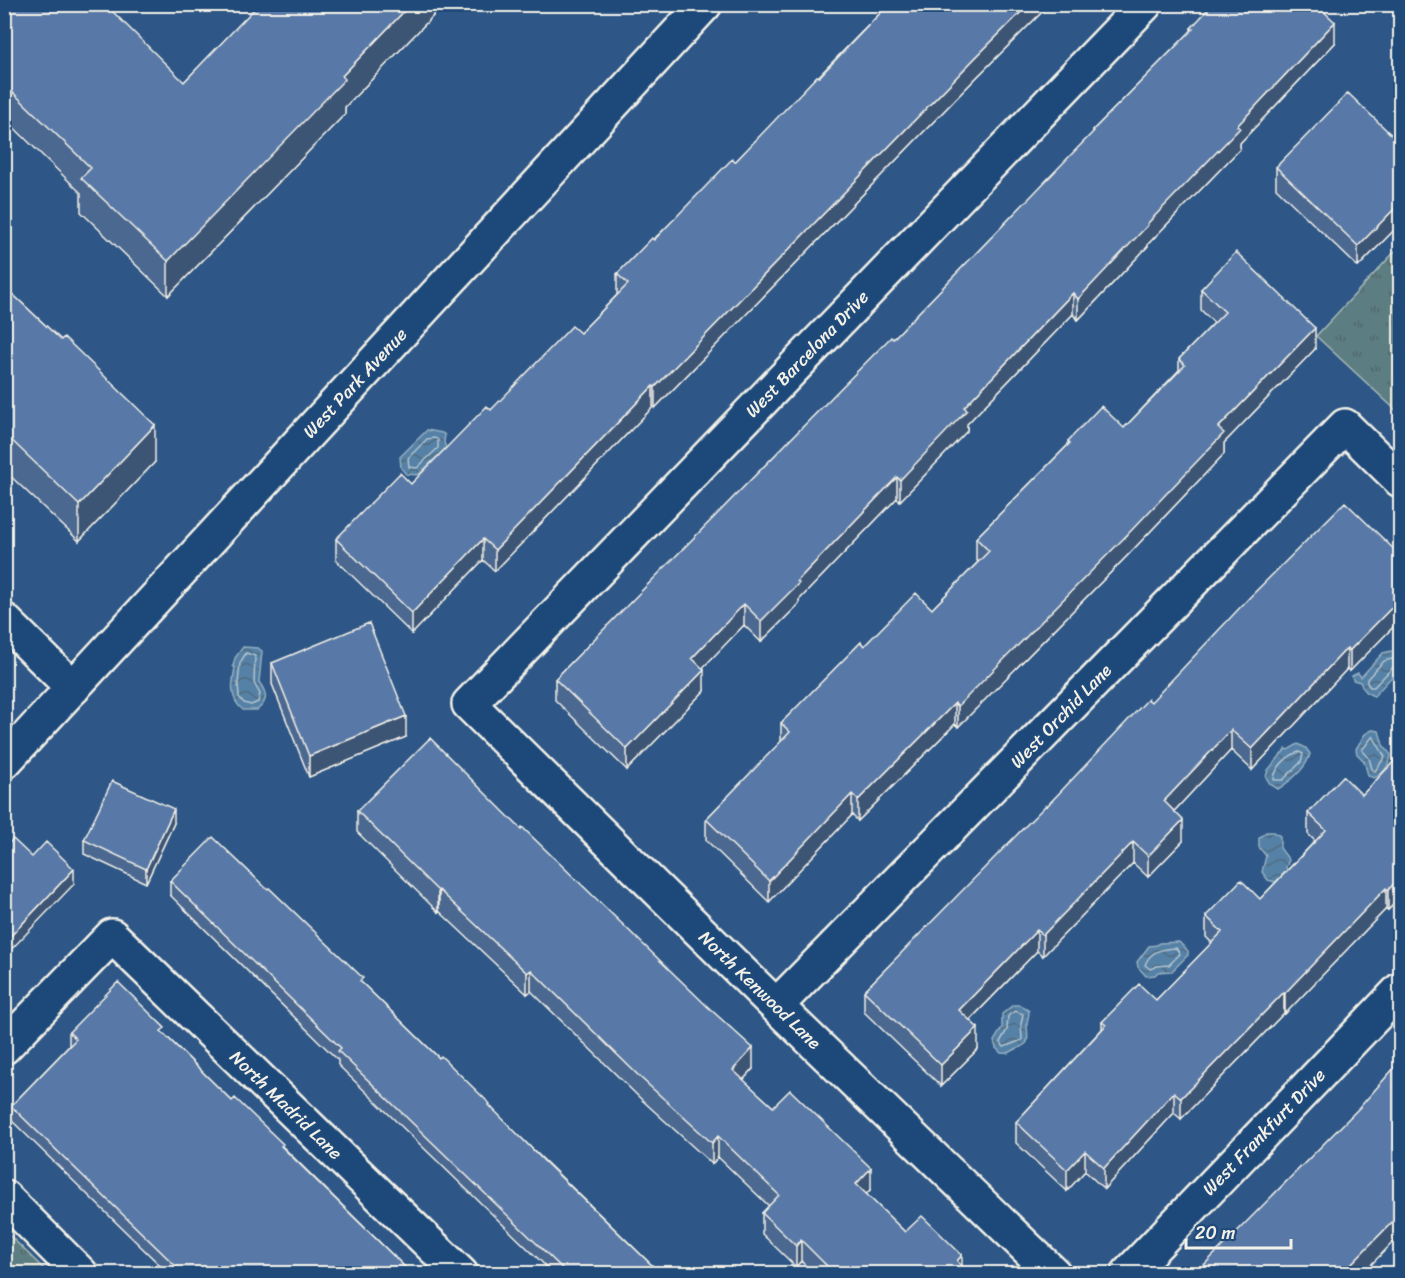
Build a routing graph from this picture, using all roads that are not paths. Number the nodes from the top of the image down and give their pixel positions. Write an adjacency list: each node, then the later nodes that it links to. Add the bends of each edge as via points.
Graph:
1 (705, 4): 5 (street, West Park Avenue)
2 (1144, 4): 6 (street, West Barcelona Drive)
3 (1401, 480): 9 (street, West Orchid Lane, via 1345,426)
4 (4, 620): 5 (street)
5 (73, 688): 7 (street, West Park Avenue)
6 (469, 704): 9 (street, North Kenwood Lane)
7 (4, 762)
8 (1401, 990): 15 (street, West Frankfurt Drive)
9 (776, 1006): 14 (street, North Kenwood Lane)
10 (4, 1047): 13 (street, North Madrid Lane, via 112,936)
11 (4, 1197): 12 (street)
12 (81, 1274)
13 (461, 1274)
14 (1054, 1274)
15 (1128, 1274)

